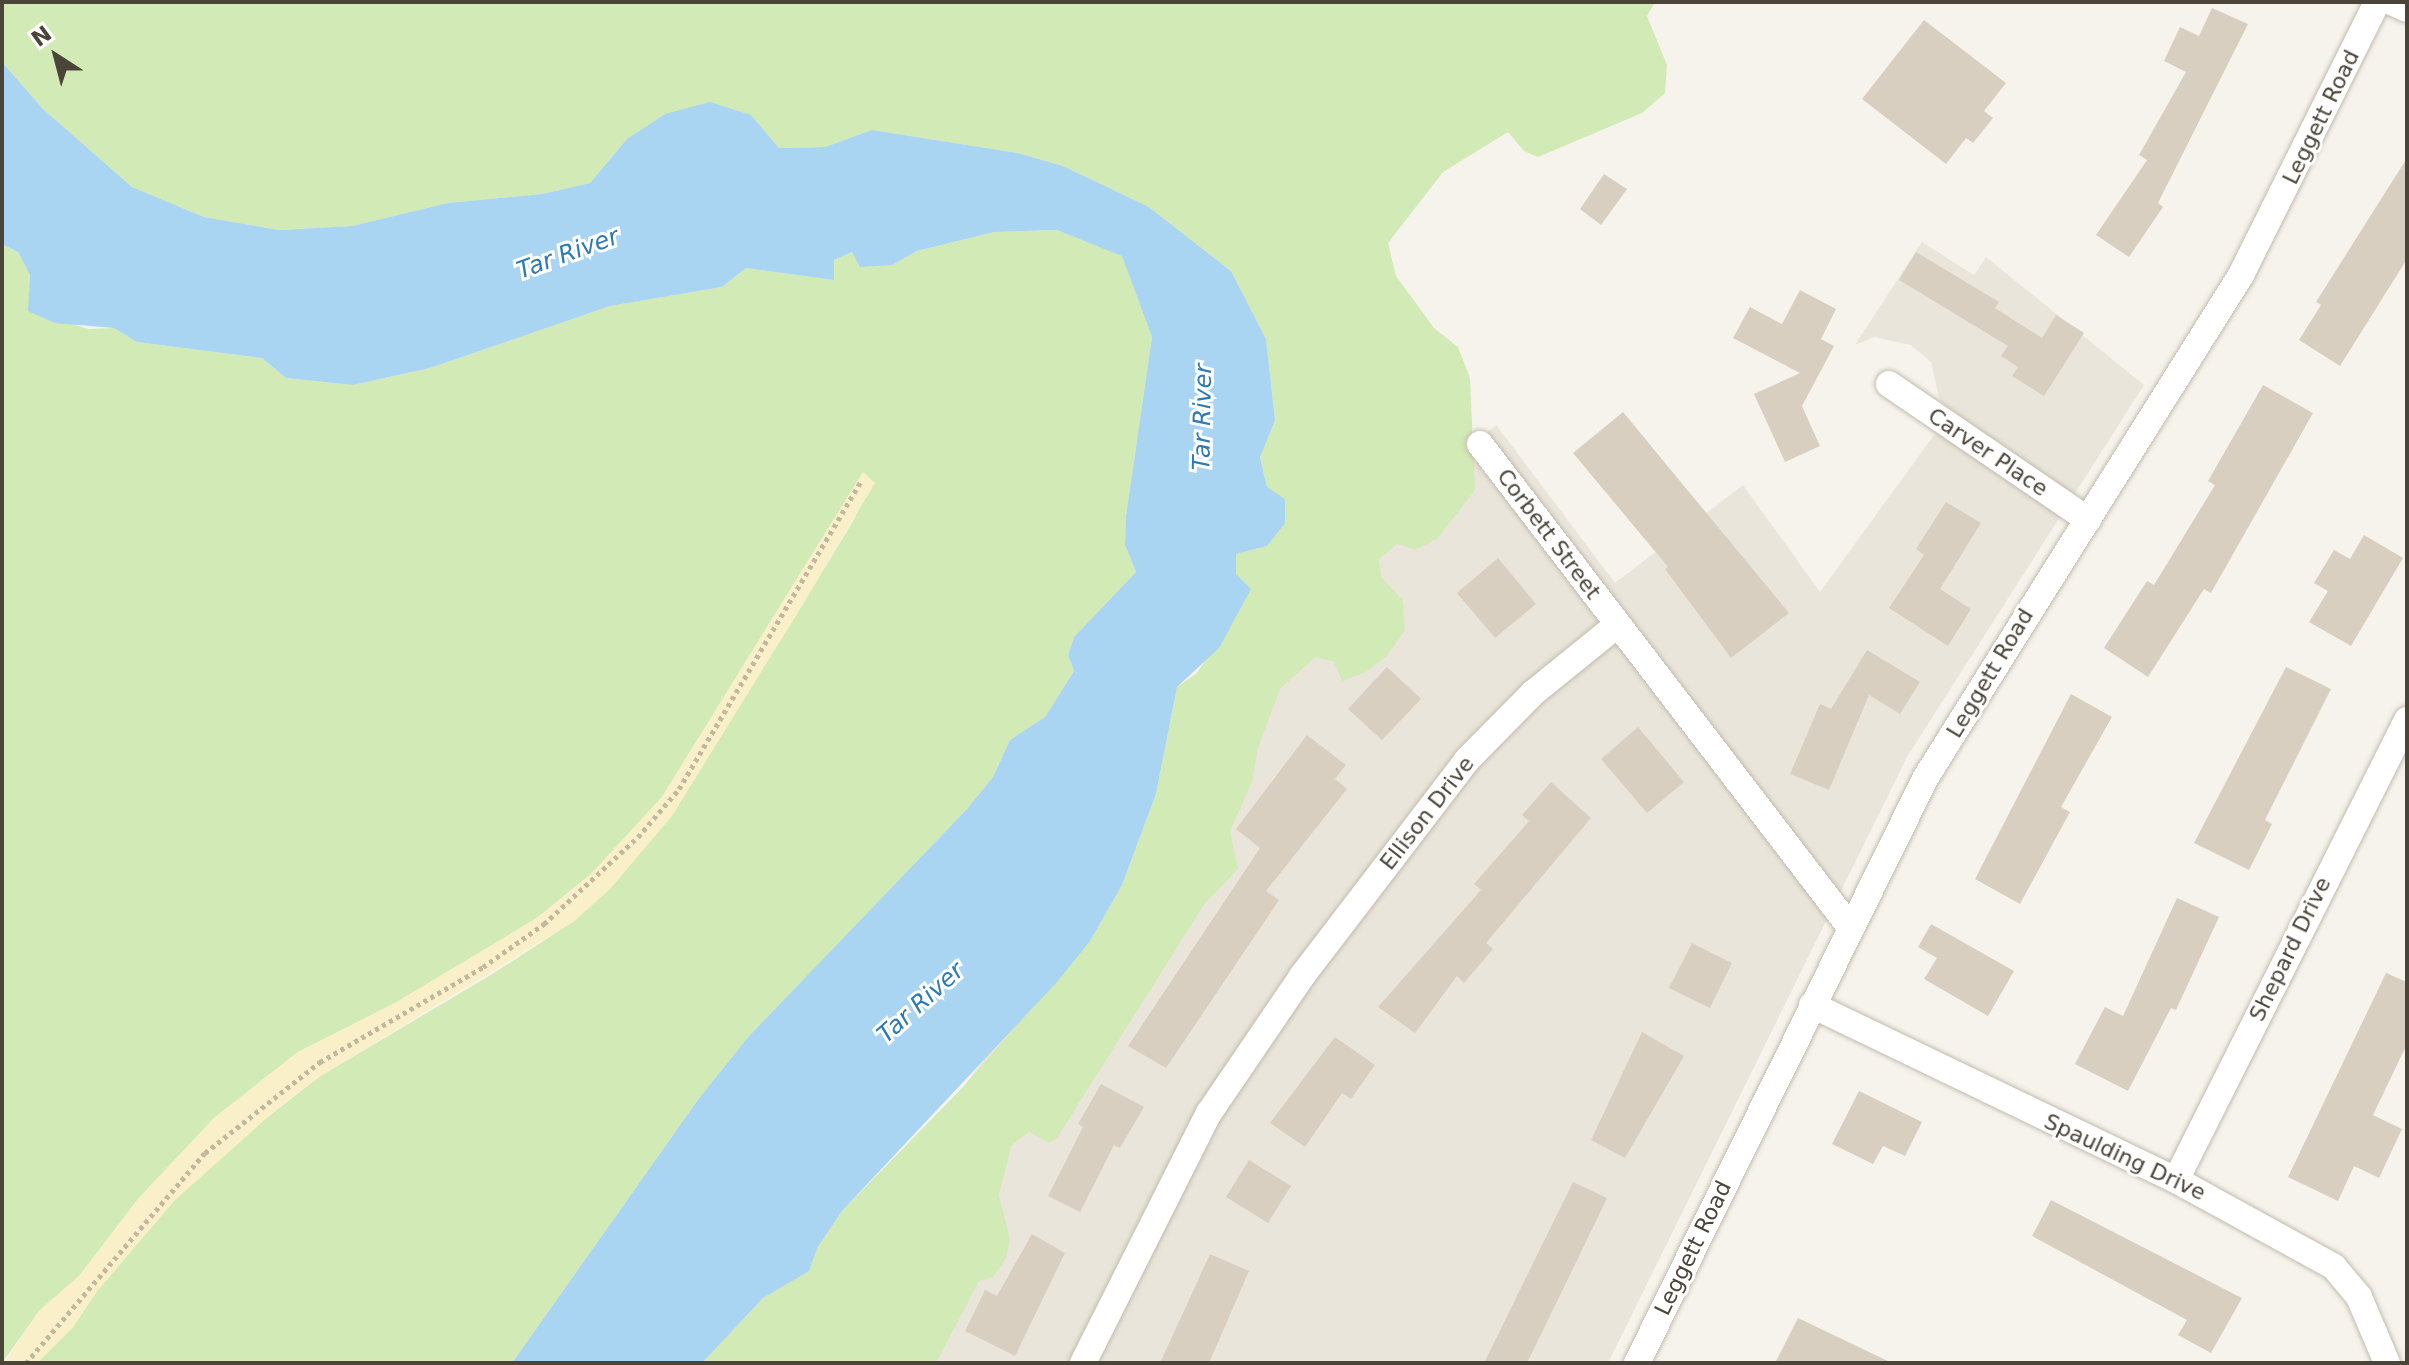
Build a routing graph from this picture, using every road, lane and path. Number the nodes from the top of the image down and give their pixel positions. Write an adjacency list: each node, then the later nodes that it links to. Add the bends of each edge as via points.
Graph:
1 (2377, 2): 7 (street, Leggett Road, via 2241,275)
2 (2391, 2): 3 (street)
3 (2407, 9)
4 (1889, 384): 7 (street, Carver Place)
5 (1480, 444): 8 (street, Corbett Street)
6 (861, 481): 13 (path, via 679,789 638,837 544,924 483,967 320,1062 205,1153)
7 (2088, 520): 10 (street, Leggett Road, via 2012,633 1926,777)
8 (1617, 625): 10 (street); 14 (street, Ellison Drive, via 1533,693 1467,760 1302,976 1209,1113)
9 (2407, 720): 12 (street, Shepard Drive)
10 (1850, 927): 11 (street, Leggett Road)
11 (1812, 1005): 12 (street, Spaulding Drive); 15 (street, Leggett Road)
12 (2176, 1180): 16 (street, Spaulding Drive, via 2334,1267 2359,1297)
13 (26, 1363)
14 (1083, 1363)
15 (1637, 1363)
16 (2387, 1363)

